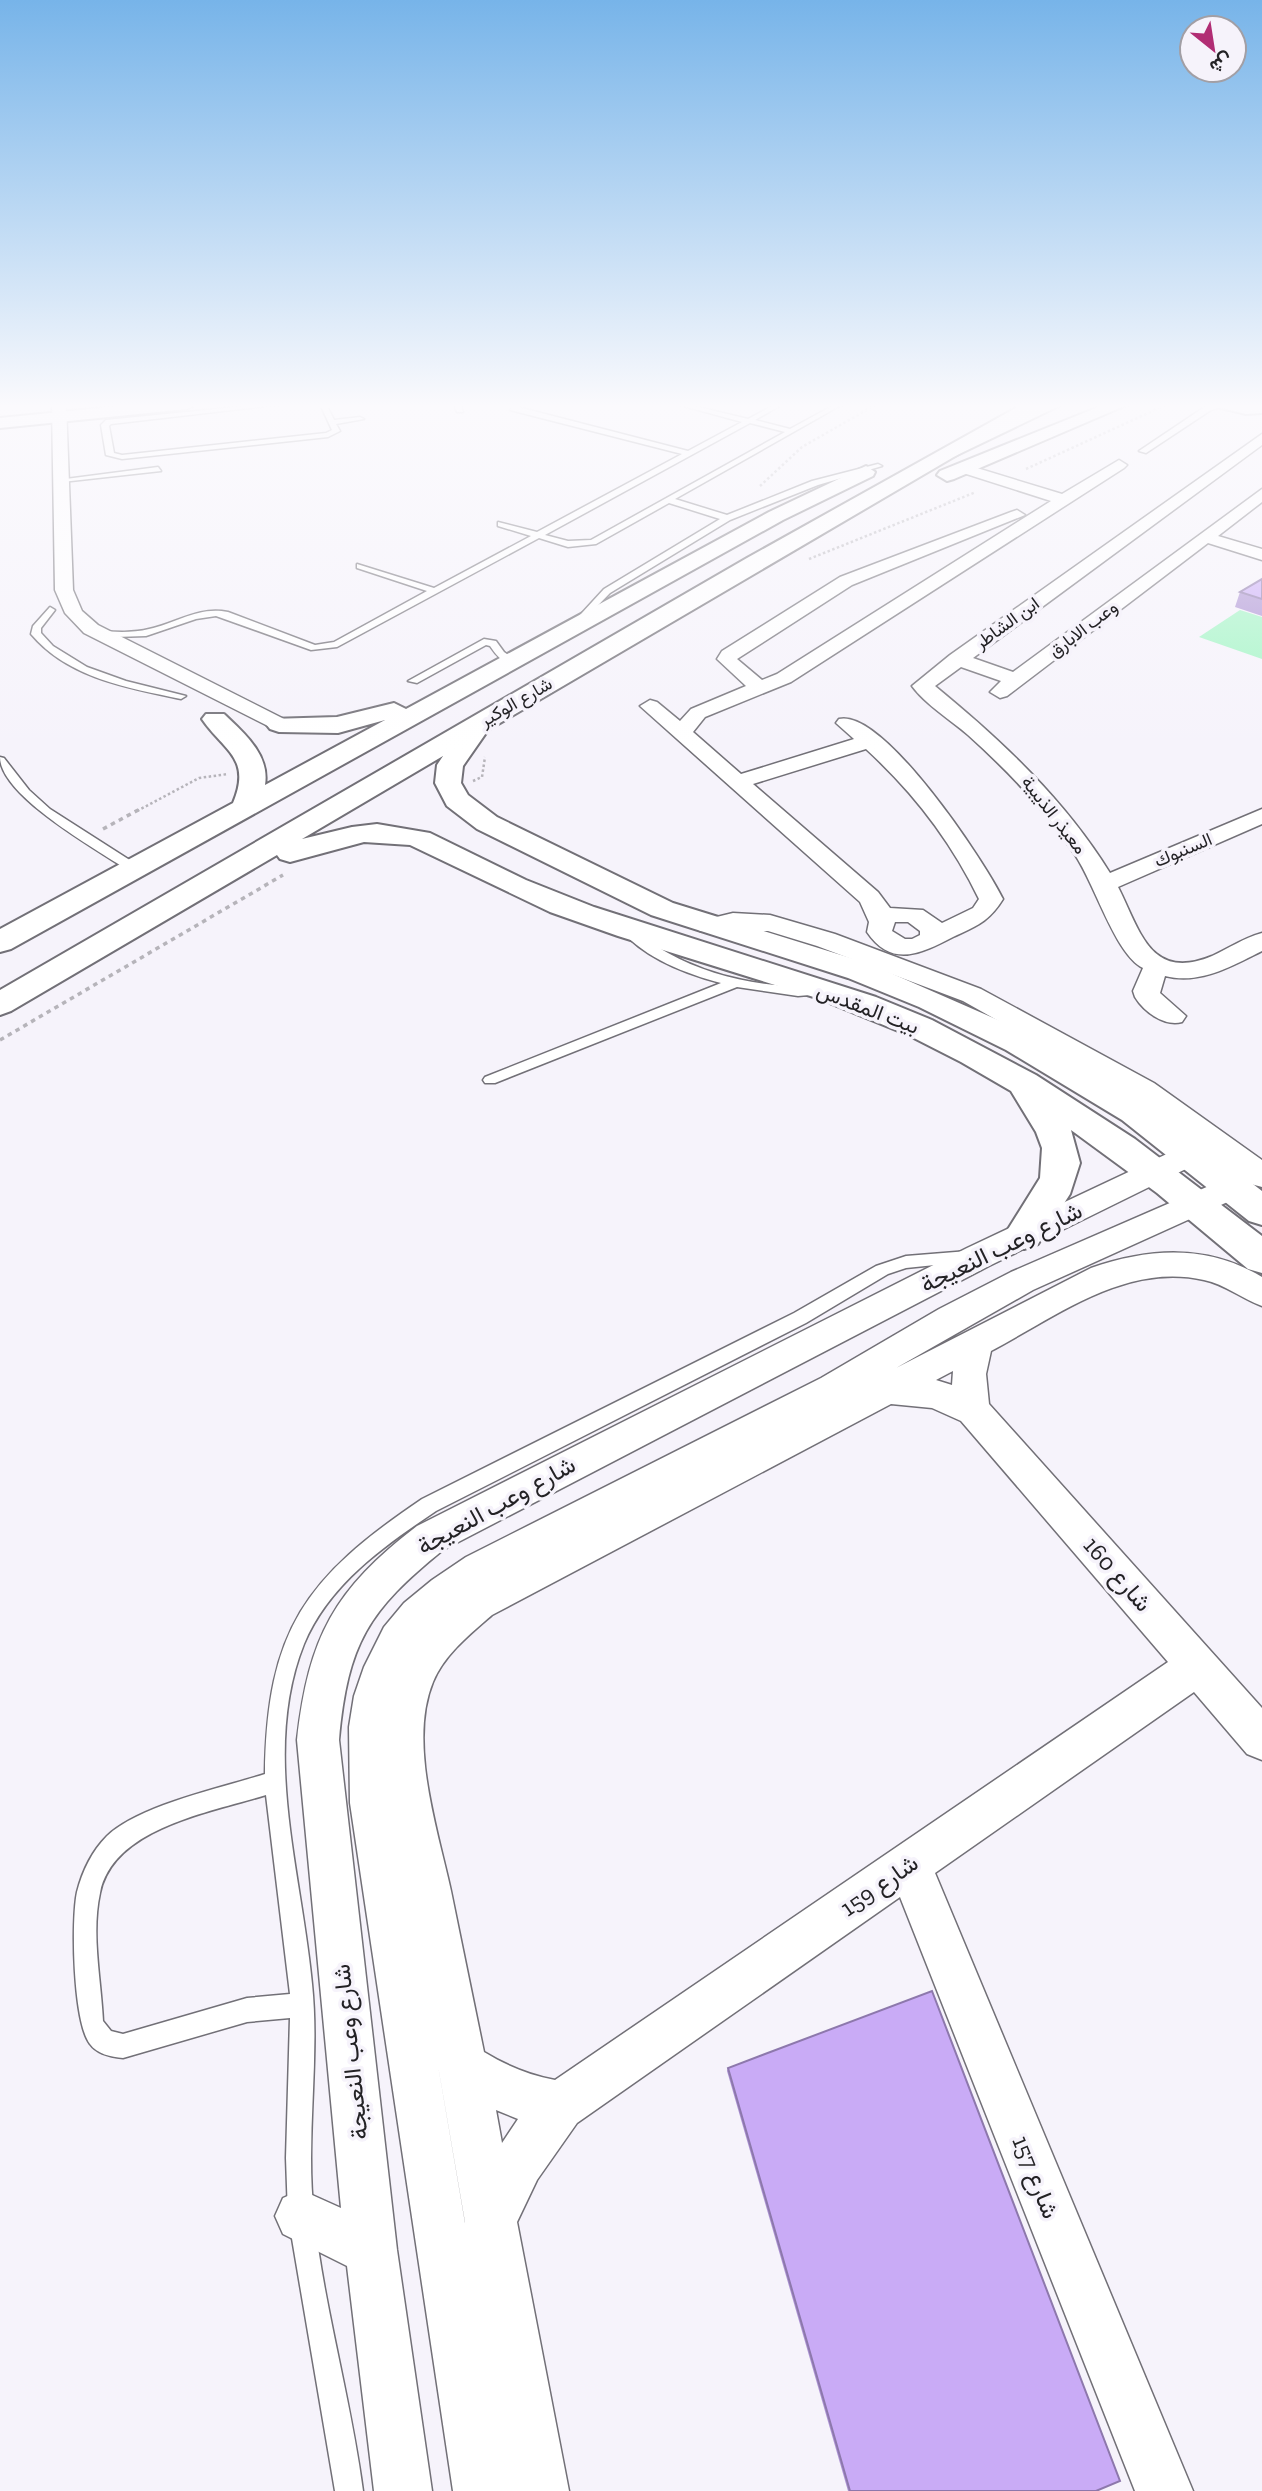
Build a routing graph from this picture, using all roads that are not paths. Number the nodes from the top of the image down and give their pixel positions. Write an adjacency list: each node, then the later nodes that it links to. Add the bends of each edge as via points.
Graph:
1 (48, 520): 24 (street, via 46,596)
2 (63, 520): 27 (street, via 64,590 79,619)
3 (565, 520): 14 (lane)
4 (632, 520): 14 (lane, via 593,542 568,544)
5 (723, 520): 26 (lane, via 607,591)
6 (768, 520): 26 (main road, شارع الوكير)
7 (829, 520): 21 (main road, شارع الوكير)
8 (870, 520): 21 (main road, via 847,533)
9 (1003, 520): 17 (street)
10 (1031, 520): 18 (street)
11 (1149, 520): 15 (street, ابن الشاطر)
12 (1227, 520): 16 (street, وعب الابارق)
13 (501, 524): 14 (lane)
14 (538, 535): 23 (lane)
15 (1127, 536): 19 (street); 29 (street, ابن الشاطر)
16 (1205, 537): 19 (street, وعب الابارق); 20 (street)
17 (955, 538): 18 (street); 35 (street, via 846,582 729,655 731,664)
18 (988, 549): 35 (street)
19 (1185, 552): 29 (street, وعب الابارق, via 1008,686)
20 (1262, 555)
21 (755, 563): 38 (main road, شارع الوكير)
22 (360, 566): 23 (lane)
23 (435, 591): 25 (lane, via 324,647 314,648 218,613 191,616)
24 (50, 610): 27 (street, via 68,633); 37 (lane, via 36,634 61,655 111,680)
25 (160, 629): 27 (lane); 28 (lane)
26 (571, 630): 31 (main road, شارع الوكير)
27 (101, 641): 28 (street)
28 (142, 656): 40 (street)
29 (957, 659): 33 (street, ابن الشاطر)
30 (112, 661): 37 (street)
31 (512, 662): 32 (lane, via 493,643 484,642); 34 (main road, شارع الوكير)
32 (413, 681)
33 (922, 686): 49 (street, معيذر الذيبية, via 988,738 1036,789)
34 (466, 687): 40 (main road, via 351,723); 45 (main road, شارع الوكير)
35 (761, 689): 41 (street, via 709,706)
36 (650, 706): 41 (street)
37 (198, 707): 45 (main road, via 242,746 254,771 252,793)
38 (484, 721): 48 (main road, شارع الوكير); 54 (main road, بيت المقدس, via 454,760 447,777 457,800 487,823 640,900)
39 (845, 723): 42 (street)
40 (279, 724)
41 (681, 733): 44 (street)
42 (869, 741): 44 (street); 51 (street, via 932,805 986,889 990,904)
43 (0, 760): 47 (lane, via 35,802)
44 (737, 782): 50 (street)
45 (244, 809): 47 (main road, شارع الوكير)
46 (1262, 816): 49 (street, السنبوك)
47 (135, 869): 59 (main road, شارع الوكير)
48 (216, 877): 55 (main road, بيت المقدس, via 347,835 392,833 429,843 534,895); 65 (main road, شارع الوكير)
49 (1105, 884): 60 (street, معيذر الذيبية, via 1136,953)
50 (869, 897): 52 (street); 53 (street, via 878,909)
51 (964, 911): 52 (street); 57 (street)
52 (910, 914): 53 (street, via 886,917); 57 (street, via 929,922 933,928)
53 (880, 924): 56 (street, بيت المقدس, via 861,935); 57 (street, via 880,932 891,943 910,947)
54 (709, 926): 56 (street, بيت المقدس, via 758,921); 68 (main road, بيت المقدس, via 871,976)
55 (625, 929): 61 (lane, via 645,947); 63 (main road, بيت المقدس)
56 (826, 940): 64 (street, بيت المقدس)
57 (930, 941): 64 (street, via 934,968)
58 (1262, 941): 60 (street, معيذر الذيبية, via 1200,971)
59 (0, 942)
60 (1157, 965): 67 (street, via 1146,991)
61 (687, 968): 62 (lane); 66 (lane, via 696,983)
62 (740, 982): 63 (lane, via 780,992); 66 (lane)
63 (823, 990): 68 (main road, بيت المقدس, via 939,1036)
64 (960, 990): 68 (main road); 71 (street, بيت المقدس, via 1144,1090)
65 (0, 1004)
66 (685, 1004): 69 (lane)
67 (1173, 1016)
68 (1016, 1059): 70 (main road, بيت المقدس, via 1105,1092); 73 (main road, via 1051,1122 1062,1154 1054,1192)
69 (491, 1080)
70 (1172, 1162): 71 (main road, بيت المقدس); 73 (street, شارع وعب النعيجة)
71 (1231, 1189): 72 (main road, بيت المقدس); 75 (main road, بيت المقدس); 92 (street, شارع وعب النعيجة, via 987,1299 833,1388 480,1570 425,1610 391,1649 372,1694 367,1747 372,1803)
72 (1262, 1211)
73 (1024, 1234): 74 (street, شارع وعب النعيجة)
74 (978, 1257): 82 (lane, via 906,1262 882,1270 800,1318 449,1494 384,1535 327,1584 293,1646 275,1716); 89 (street, شارع وعب النعيجة, via 430,1538 393,1566 359,1602 344,1626 332,1649 321,1695 318,1740)
75 (1262, 1258)
76 (1262, 1293): 77 (street, via 1235,1277 1190,1264 1162,1262 1123,1269)
77 (979, 1340): 78 (street); 79 (street, via 968,1373)
78 (887, 1389): 79 (street, شارع 160, via 932,1392); 85 (street, via 478,1602 442,1631 425,1655 402,1712 402,1745)
79 (973, 1410): 80 (street, شارع 160)
80 (1198, 1665): 81 (street, شارع 160); 83 (street, شارع 159)
81 (1262, 1740)
82 (273, 1782): 84 (lane); 84 (lane, via 144,1826 102,1859 86,1902 91,2021 96,2036 108,2045 123,2046 247,2010)
83 (909, 1864): 86 (street, شارع 159); 94 (street, شارع 157)
84 (302, 2006): 87 (lane, via 297,2132)
85 (463, 2067): 86 (street, via 525,2099); 88 (street)
86 (560, 2106): 88 (street, شارع 159, via 531,2139 507,2179)
87 (301, 2216): 89 (street); 90 (lane)
88 (489, 2226): 93 (street)
89 (371, 2250): 91 (street, شارع وعب النعيجة)
90 (349, 2491)
91 (404, 2491)
92 (482, 2491)
93 (540, 2491)
94 (1164, 2491)

